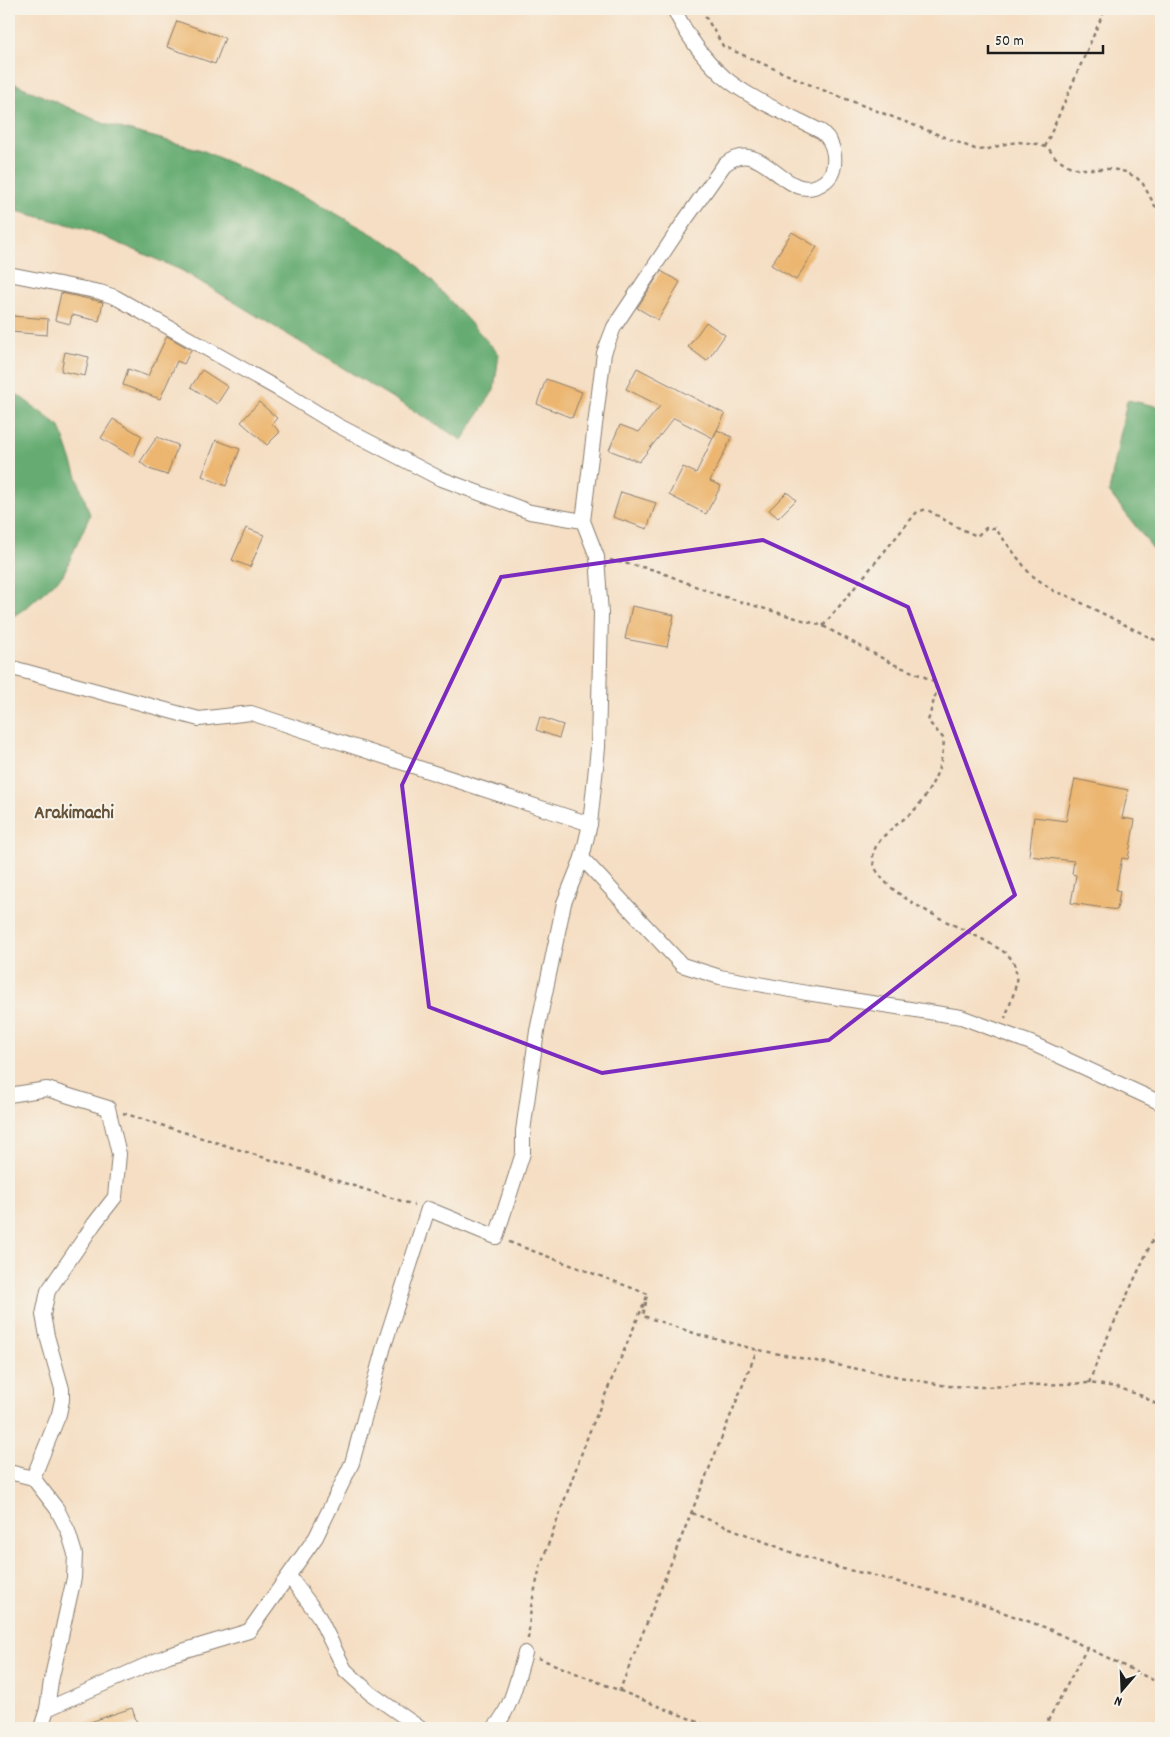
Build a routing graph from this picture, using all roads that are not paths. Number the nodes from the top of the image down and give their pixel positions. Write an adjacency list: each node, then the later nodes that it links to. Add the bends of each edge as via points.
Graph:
1 (674, 9): 3 (street, via 695,43 726,78 767,104 822,132 832,145 834,164 829,178 808,188 788,182 754,158 746,156 730,160 690,212 614,327 608,342)
2 (9, 274): 3 (street, via 115,297 337,425 439,478 530,512)
3 (583, 521): 5 (street, via 597,557 601,614 598,748)
4 (9, 666): 5 (street, via 199,719 251,712)
5 (590, 824): 6 (street)
6 (582, 858): 8 (street, via 682,965 720,977 961,1017 1031,1043); 11 (street, via 564,903 537,1031 523,1131 523,1154 496,1237 428,1210 384,1346 352,1463 316,1537)
7 (9, 1096): 10 (street, via 48,1089 108,1108 119,1154 115,1197 48,1291 43,1315 62,1400)
8 (1161, 1103)
9 (9, 1472): 10 (street)
10 (33, 1478): 13 (street, via 57,1509 75,1554 74,1578)
11 (289, 1576): 13 (street, via 249,1631 169,1655); 15 (street, via 318,1615 345,1670 370,1693)
12 (525, 1653): 16 (street, via 509,1705)
13 (47, 1709): 14 (street)
14 (41, 1728)
15 (420, 1728)
16 (494, 1728)

